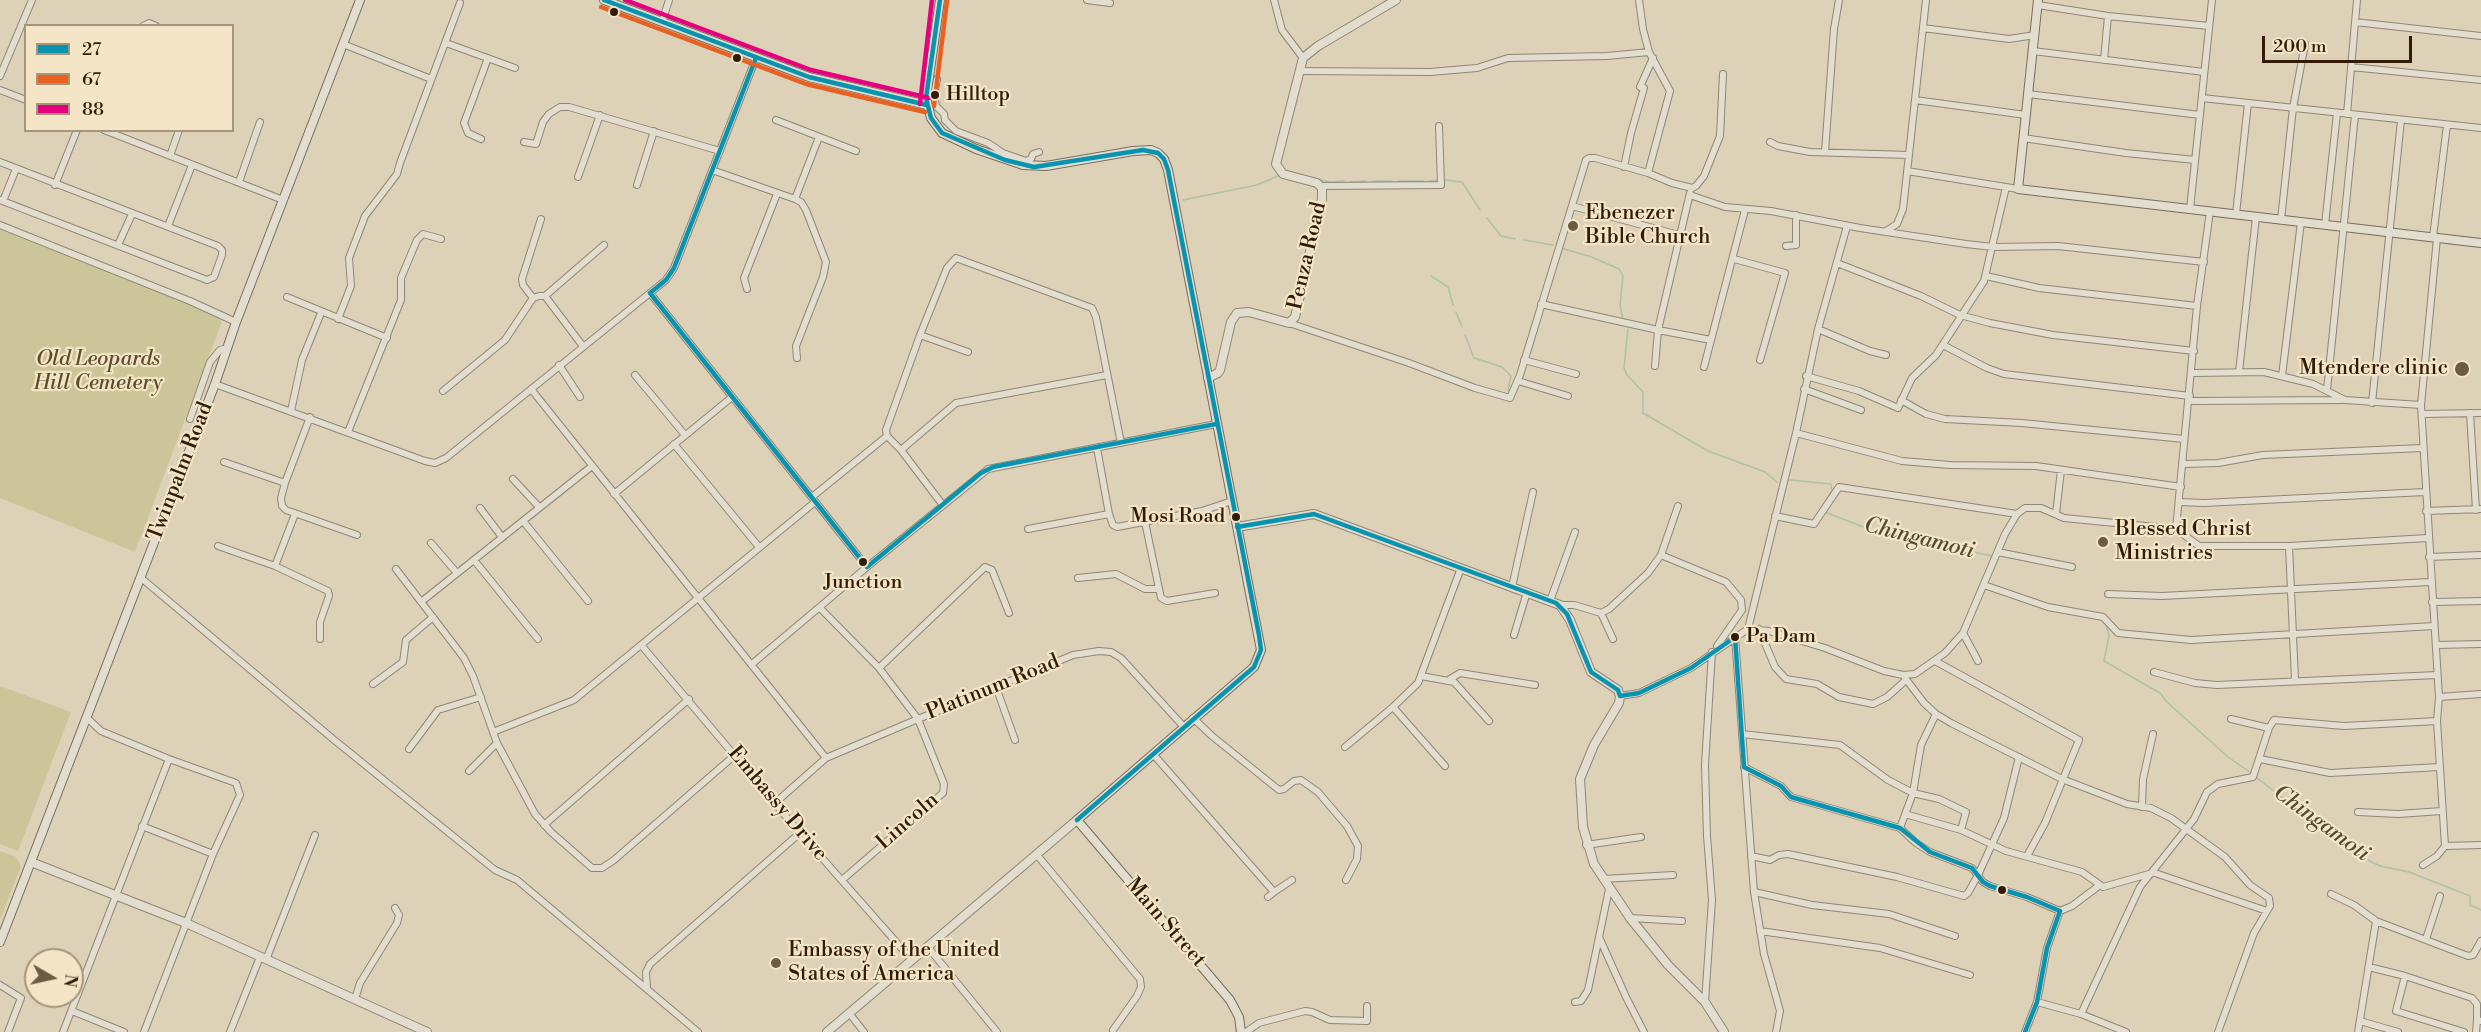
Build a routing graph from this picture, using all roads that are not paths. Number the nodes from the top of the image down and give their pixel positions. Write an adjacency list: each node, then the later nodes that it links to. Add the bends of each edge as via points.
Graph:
1 (32, 0): 38 (street)
2 (360, 0): 25 (main road, Twinpalm Road)
3 (604, 0): 18 (main road)
4 (669, 0): 18 (street)
5 (940, 0): 48 (main road)
6 (1087, 0): 15 (street)
7 (1274, 0): 31 (street, via 1282,30)
8 (1396, 0): 31 (street)
9 (1639, 0): 28 (street)
10 (1839, 0): 74 (street)
11 (1926, 0): 21 (street)
12 (2212, 0): 20 (street)
13 (2357, 0): 19 (street)
14 (460, 3): 24 (street)
15 (1110, 3)
16 (2038, 3): 17 (street); 22 (main road)
17 (2108, 16): 20 (street); 32 (street)
18 (662, 22): 30 (main road)
19 (2355, 22): 23 (street); 33 (street)
20 (2209, 26): 36 (street)
21 (1923, 28): 22 (street, via 2009,39); 46 (street)
22 (2035, 35): 27 (main road)
23 (2481, 36)
24 (446, 43): 29 (street); 39 (street)
25 (343, 44): 39 (street); 97 (main road, Twinpalm Road)
26 (2305, 44): 49 (street)
27 (2033, 51): 32 (street); 43 (main road)
28 (1651, 55): 35 (street, via 1508,58 1477,68 1430,72); 80 (street); 84 (street, via 1671,91)
29 (488, 58): 34 (street); 68 (street, via 464,123 468,133)
30 (756, 58): 48 (main road, via 828,82); 71 (street)
31 (1303, 58): 35 (street, Penza Road)
32 (2104, 60): 36 (street)
33 (2351, 67): 41 (street); 51 (street)
34 (515, 68)
35 (1299, 71): 89 (street, Penza Road, via 1276,164 1283,174)
36 (2204, 72): 44 (street)
37 (1724, 75): 91 (street, via 1720,136 1704,176)
38 (0, 76)
39 (431, 79): 137 (street, via 397,174 365,216 349,258 351,286)
40 (937, 79): 73 (street, via 936,106 956,131 1026,161)
41 (2481, 80)
42 (0, 90): 45 (street)
43 (2028, 94): 53 (main road); 54 (street)
44 (2202, 98): 47 (street); 54 (street)
45 (24, 99)
46 (1915, 100): 53 (street); 75 (street)
47 (2248, 103): 49 (street); 103 (street)
48 (927, 105): 164 (main road, via 942,133 1023,165 1046,166 1133,151 1158,153 1168,170)
49 (2293, 108): 50 (street); 107 (street)
50 (2337, 113): 51 (street); 110 (street)
51 (2347, 114): 55 (street)
52 (600, 115): 62 (street); 69 (street, via 560,107 543,122 536,144); 85 (street)
53 (2026, 115): 67 (main road)
54 (2200, 115): 77 (street)
55 (2355, 115): 57 (street); 113 (street)
56 (776, 120): 66 (street)
57 (2401, 120): 59 (street); 115 (street)
58 (260, 122): 86 (street)
59 (2447, 125): 61 (street); 117 (street)
60 (1439, 126): 89 (street, via 1441,185)
61 (2481, 128)
62 (654, 131): 71 (street); 88 (street)
63 (76, 132): 87 (street)
64 (109, 132): 76 (street)
65 (178, 132): 76 (street)
66 (819, 137): 72 (street); 95 (street)
67 (2023, 138): 77 (street); 92 (main road)
68 (481, 139)
69 (524, 142)
70 (1770, 142): 74 (street)
71 (720, 151): 82 (street)
72 (856, 151)
73 (1038, 152)
74 (1825, 152): 75 (street)
75 (1909, 155): 83 (street)
76 (170, 156): 79 (street)
77 (2195, 160): 99 (street)
78 (0, 162): 81 (street)
79 (192, 165): 86 (street); 111 (street)
80 (1624, 167): 84 (street); 98 (street, via 1589,158)
81 (16, 169): 87 (street); 96 (street)
82 (712, 170): 93 (street); 129 (street, via 674,268)
83 (1907, 171): 90 (street); 114 (street, via 1903,208 1894,227)
84 (1648, 173): 91 (street)
85 (578, 177)
86 (239, 182): 97 (street)
87 (56, 185): 102 (street)
88 (637, 185)
89 (1321, 186): 139 (street, Penza Road, via 1322,199 1308,263 1295,317)
90 (2006, 187): 92 (street); 123 (street)
91 (1692, 188): 94 (street)
92 (2018, 189): 99 (main road)
93 (777, 194): 95 (street); 128 (street, via 744,278)
94 (1690, 195): 100 (street, via 1714,205); 116 (street)
95 (795, 199): 151 (street, via 806,210 826,262 824,277 796,346)
96 (2, 200): 120 (street)
97 (283, 200): 138 (main road, Twinpalm Road)
98 (1572, 206): 116 (street); 133 (street)
99 (2190, 209): 101 (main road)
100 (1745, 210): 104 (street); 124 (street)
101 (2210, 211): 103 (main road); 125 (street)
102 (132, 214): 111 (street); 120 (street)
103 (2236, 214): 105 (main road)
104 (1796, 215): 112 (street); 122 (street, via 1796,245)
105 (2256, 217): 107 (main road); 157 (street)
106 (541, 219): 132 (street, via 522,279)
107 (2281, 220): 108 (main road)
108 (2301, 222): 110 (main road); 163 (street)
109 (0, 225): 138 (street)
110 (2325, 225): 113 (main road)
111 (168, 226): 120 (street, via 222,250 211,280)
112 (1847, 226): 114 (street); 126 (street)
113 (2346, 227): 115 (main road); 169 (street)
114 (1885, 232): 123 (street)
115 (2388, 232): 117 (main road); 177 (street)
116 (1679, 235): 141 (street)
117 (2435, 237): 119 (main road); 178 (street)
118 (441, 239): 143 (street, via 423,234 417,240 401,278 401,300)
119 (2481, 243)
120 (118, 245)
121 (604, 245): 130 (street)
122 (1786, 246)
123 (1993, 247): 125 (street, via 2058,246); 127 (street)
124 (1734, 259): 144 (street); 153 (street, via 1785,273)
125 (2204, 262): 134 (street)
126 (1837, 263): 136 (street); 140 (street)
127 (1986, 276): 134 (street, via 2039,288); 136 (street)
128 (747, 289)
129 (650, 293): 145 (street); 173 (street)
130 (545, 296): 132 (street); 145 (street)
131 (287, 297): 135 (street)
132 (533, 298): 170 (street, via 505,340)
133 (1540, 304): 141 (street); 152 (street)
134 (2198, 306): 148 (street)
135 (321, 313): 137 (street); 180 (street, via 302,360)
136 (1960, 315): 146 (street); 148 (street, via 2053,335)
137 (338, 319): 143 (street)
138 (236, 322): 147 (main road, Twinpalm Road)
139 (1289, 323): 164 (street, Penza Road, via 1249,312 1237,313 1220,370); 165 (street, via 1510,398)
140 (1818, 329): 150 (street); 162 (street)
141 (1658, 330): 144 (street); 155 (street)
142 (920, 335): 149 (street); 161 (street, via 947,268 961,258 1092,308); 190 (street, via 887,425)
143 (387, 338): 187 (street)
144 (1711, 340): 156 (street)
145 (582, 345): 154 (street)
146 (1943, 345): 174 (street, via 2004,374); 175 (street, via 1912,378)
147 (227, 348): 166 (main road, Twinpalm Road); 185 (street, via 210,362)
148 (2194, 351): 158 (street)
149 (968, 352)
150 (1886, 355)
151 (796, 358)
152 (1524, 360): 159 (street); 165 (street)
153 (1760, 360)
154 (559, 365): 167 (street); 172 (street)
155 (1655, 366)
156 (1704, 367)
157 (2239, 372): 158 (street); 163 (street)
158 (2193, 373): 174 (street)
159 (1575, 374)
160 (635, 375): 189 (street)
161 (1107, 375): 192 (street); 196 (street, via 956,403)
162 (1806, 376): 168 (street); 175 (street, via 1859,391 1896,408)
163 (2282, 376): 169 (street)
164 (1208, 378): 186 (main road)
165 (1518, 381): 171 (street)
166 (215, 384): 180 (street); 245 (main road, Twinpalm Road)
167 (531, 389): 187 (street, via 435,463); 199 (street)
168 (1804, 389): 179 (street); 188 (street)
169 (2327, 390): 176 (street)
170 (443, 391)
171 (1568, 396)
172 (580, 397)
173 (732, 397): 189 (street); 207 (street)
174 (2190, 399): 176 (street); 191 (street)
175 (1901, 400): 191 (street, via 1945,419)
176 (2343, 400): 177 (street)
177 (2372, 403): 178 (street)
178 (2421, 405): 183 (street)
179 (1861, 410)
180 (291, 411): 184 (street)
181 (2470, 413): 182 (street); 183 (street); 214 (street)
182 (2481, 413)
183 (2421, 414): 195 (street)
184 (310, 417): 187 (street); 202 (street)
185 (190, 419)
186 (1216, 424): 192 (street); 208 (main road)
187 (348, 432)
188 (1796, 433): 200 (street, via 1902,461 2015,464); 220 (street)
189 (685, 435): 193 (street)
190 (887, 436): 196 (street); 207 (street)
191 (2184, 439): 198 (street)
192 (1121, 443): 194 (street)
193 (674, 444): 206 (street); 233 (street)
194 (1097, 448): 210 (street, via 993,467); 217 (street)
195 (2422, 448): 198 (street, via 2263,455); 205 (street)
196 (901, 450): 210 (street)
197 (224, 462): 202 (street)
198 (2183, 464): 203 (street)
199 (592, 466): 206 (street); 212 (street)
200 (2061, 470): 203 (street); 219 (street)
201 (513, 479): 212 (street)
202 (285, 483): 216 (street, via 282,506)
203 (2181, 486): 209 (street)
204 (1533, 492): 249 (street)
205 (2425, 492): 209 (street); 215 (street)
206 (614, 494): 255 (street)
207 (814, 500): 233 (street); 240 (street)
208 (1232, 501): 222 (street); 223 (main road)
209 (2180, 502): 225 (street)
210 (942, 504): 240 (street)
211 (1678, 506): 235 (street)
212 (539, 507): 221 (street)
213 (480, 508): 228 (street)
214 (2478, 509): 215 (street)
215 (2427, 511): 229 (street)
216 (296, 514): 227 (street); 239 (street)
217 (1109, 514): 222 (street, via 1117,527); 224 (street)
218 (2017, 514): 219 (street, via 2033,507); 220 (street, via 1839,487 1814,524); 234 (street)
219 (2056, 514): 225 (street, via 2093,522)
220 (1775, 516): 267 (street)
221 (523, 521): 228 (street); 257 (street)
222 (1145, 522): 251 (street)
223 (1238, 527): 242 (street, via 1314,514); 301 (main road, via 1260,657 1254,667)
224 (1028, 529)
225 (2176, 529): 232 (street, via 2199,546)
226 (1575, 532): 258 (street)
227 (357, 535)
228 (502, 537): 238 (street)
229 (2428, 538): 232 (street); 237 (street)
230 (431, 543): 244 (street)
231 (218, 546): 239 (street)
232 (2289, 546): 250 (street)
233 (759, 547): 255 (street)
234 (1998, 552): 241 (street); 248 (street)
235 (1661, 555): 264 (street, via 1648,573); 279 (street, via 1726,582 1742,600 1742,610)
236 (2481, 555): 237 (street)
237 (2429, 557): 247 (street)
238 (474, 560): 244 (street); 274 (street)
239 (275, 566): 273 (street, via 328,591)
240 (867, 567): 262 (street)
241 (2072, 567)
242 (1461, 568): 249 (street); 286 (street)
243 (396, 569): 259 (street)
244 (457, 573): 259 (street)
245 (140, 577): 300 (main road, Twinpalm Road); 384 (street, via 333,739 495,870 517,880)
246 (1078, 578): 251 (street, via 1116,574 1145,589)
247 (2430, 582): 250 (street); 260 (street)
248 (1984, 585): 269 (street); 270 (street, via 2048,607 2103,617 2118,633 2197,640)
249 (1512, 587): 252 (street)
250 (2291, 588): 254 (street, via 2162,596); 270 (street)
251 (1158, 589): 253 (street, via 1167,601)
252 (1527, 592): 258 (street); 271 (street)
253 (1215, 593)
254 (2108, 594)
255 (699, 599): 278 (street); 282 (street)
256 (2481, 600): 260 (street)
257 (588, 601)
258 (1550, 601): 261 (street)
259 (421, 602): 265 (street)
260 (2432, 602): 266 (street)
261 (1560, 605): 264 (street); 294 (street, via 1591,672 1616,688)
262 (820, 608): 282 (street); 283 (street, Platinum Road)
263 (1009, 613): 283 (street, via 992,570 985,567)
264 (1601, 613): 275 (street)
265 (433, 616): 290 (street, via 406,640 403,662); 295 (street, via 464,658)
266 (2434, 626): 270 (street); 277 (street)
267 (1748, 628): 268 (street); 272 (street)
268 (1759, 629): 287 (street, via 1825,648); 287 (street, via 1775,667 1786,679 1817,684 1839,697 1873,704 1887,697)
269 (1963, 633): 280 (street); 281 (street)
270 (2294, 633): 289 (street)
271 (1514, 635)
272 (1736, 637): 279 (street); 309 (street)
273 (320, 639)
274 (538, 639)
275 (1613, 639)
276 (2481, 644): 277 (street)
277 (2436, 645): 285 (street)
278 (642, 646): 297 (street, Embassy Drive); 308 (street, via 574,700)
279 (1714, 651): 294 (street, via 1691,668 1632,695); 387 (street, via 1705,765 1712,900)
280 (1935, 661): 287 (street); 325 (street, via 2078,738)
281 (1978, 661)
282 (753, 664): 318 (street)
283 (879, 668): 302 (street, Platinum Road)
284 (2154, 672): 289 (street, via 2208,685)
285 (2437, 675): 289 (street); 296 (street)
286 (1421, 676): 288 (street); 298 (street)
287 (1904, 678): 299 (street)
288 (1450, 680): 291 (street, via 1460,673); 304 (street)
289 (2295, 680)
290 (373, 684)
291 (1535, 685)
292 (996, 687): 302 (street, Platinum Road); 306 (street, Platinum Road, via 1073,655 1111,652); 311 (street)
293 (2481, 694): 296 (street)
294 (1620, 696): 341 (street, via 1580,779)
295 (481, 697): 308 (street); 314 (street, via 438,710)
296 (2439, 697): 305 (street)
297 (689, 699): 316 (street, Embassy Drive); 333 (street)
298 (1393, 707): 313 (street); 321 (street)
299 (1936, 714): 317 (street); 326 (street, via 1921,745)
300 (86, 717): 319 (street, via 101,731); 349 (main road, Twinpalm Road)
301 (1193, 718): 306 (main road); 357 (street, via 1279,790 1301,780 1318,792 1347,826 1358,846 1357,859)
302 (918, 719): 318 (street); 355 (street, Lincoln, via 944,784 943,793)
303 (2231, 719): 307 (street)
304 (1490, 721)
305 (2437, 721): 307 (street, via 2344,726 2274,720); 322 (street)
306 (1184, 727): 315 (main road)
307 (2269, 728): 320 (street)
308 (493, 732): 312 (street)
309 (1742, 734): 323 (street); 326 (street, via 1834,743)
310 (2154, 734): 328 (street, via 2143,779)
311 (1015, 740)
312 (497, 743): 324 (street); 333 (street)
313 (1345, 747)
314 (409, 748)
315 (1153, 754): 332 (main road); 356 (street, via 1271,894)
316 (735, 755): 327 (street, Embassy Drive); 333 (street, via 602,868 592,868)
317 (2019, 757): 325 (street); 342 (street, via 2004,818)
318 (826, 758): 327 (street)
319 (169, 759): 334 (street); 345 (street, via 239,787 240,795)
320 (2260, 759): 322 (street, via 2330,773); 337 (street, via 2250,779 2212,787)
321 (1445, 766)
322 (2439, 767): 329 (street)
323 (1744, 768): 335 (street, via 1781,786 1791,797); 347 (street)
324 (469, 771)
325 (2062, 779): 328 (street); 348 (street)
326 (1913, 793): 331 (street); 336 (street, via 1939,799 1966,812)
327 (775, 803): 338 (street, Embassy Drive)
328 (2142, 807): 337 (street, via 2162,813)
329 (2442, 811): 330 (street); 344 (street)
330 (2358, 812)
331 (1905, 814): 335 (street); 336 (street)
332 (1077, 820): 346 (street); 406 (main road, Main Street, via 1230,1000)
333 (544, 825)
334 (142, 826): 345 (street); 362 (street)
335 (1900, 828): 353 (street, via 1923,848 1962,863)
336 (1961, 830): 342 (street)
337 (2186, 830): 351 (street); 366 (street, via 2225,857 2250,885 2269,898)
338 (800, 833): 355 (street, Embassy Drive); 384 (street, via 650,964 646,972)
339 (315, 835): 378 (street)
340 (1641, 837): 341 (street)
341 (1587, 845): 354 (street)
342 (1992, 845): 348 (street); 353 (street)
343 (2481, 845): 344 (street)
344 (2445, 846): 350 (street)
345 (213, 854): 370 (street)
346 (1037, 855): 377 (street); 395 (street, via 1140,979 1137,996)
347 (1751, 856): 353 (street, via 1770,860 1783,853 1905,879 1959,896 1968,893); 360 (street)
348 (2027, 856): 358 (street, via 2082,872)
349 (32, 862): 362 (street); 376 (main road, Twinpalm Road)
350 (2423, 865)
351 (2150, 873): 358 (street, via 2107,887); 366 (street); 392 (street, via 2132,901)
352 (1673, 874): 354 (street)
353 (1978, 875): 365 (street, via 1990,886)
354 (1603, 879): 359 (street)
355 (842, 880): 379 (street, Embassy Drive)
356 (1292, 880)
357 (1346, 880)
358 (2100, 885): 365 (street)
359 (1609, 889): 367 (street); 372 (street)
360 (1754, 892): 371 (street); 373 (street, via 1801,904 1889,914)
361 (2331, 894): 369 (street)
362 (116, 895): 370 (street); 390 (street)
363 (2440, 896): 374 (street)
364 (395, 908): 385 (street, via 399,915 397,923 360,983)
365 (2060, 911): 388 (street, via 2047,948)
366 (2266, 912): 413 (street, via 2245,956)
367 (1630, 918): 368 (street); 387 (street)
368 (1682, 921)
369 (2376, 921): 374 (street); 380 (street)
370 (186, 923): 378 (street); 400 (street)
371 (1760, 931): 381 (street, via 1880,948); 410 (street, via 1780,1011)
372 (1599, 936): 386 (street, via 1588,990 1581,1001); 408 (street)
373 (1955, 936)
374 (2426, 939): 375 (street, via 2471,956)
375 (2481, 941)
376 (0, 942)
377 (927, 946): 379 (street); 405 (street)
378 (263, 958): 385 (street); 401 (street)
379 (912, 960): 391 (street)
380 (2369, 967): 382 (street); 393 (street)
381 (1970, 975)
382 (2405, 976): 394 (street, via 2475,1000); 416 (street, via 2396,1011)
383 (0, 985): 397 (street, via 21,998)
384 (647, 989): 402 (street)
385 (355, 999): 396 (street)
386 (1575, 1002)
387 (1705, 1002): 409 (street)
388 (2037, 1002): 392 (street); 411 (street)
389 (1367, 1006): 407 (street, via 1367,1021 1330,1020 1305,1011 1259,1023)
390 (72, 1011): 398 (street); 399 (street)
391 (849, 1013): 403 (street); 404 (street)
392 (2081, 1014): 412 (street)
393 (2360, 1021): 414 (street); 415 (street)
394 (2479, 1021): 417 (street)
395 (1113, 1029)
396 (422, 1031)
397 (8, 1032)
398 (63, 1032)
399 (124, 1032)
400 (144, 1032)
401 (231, 1032)
402 (698, 1032)
403 (827, 1032)
404 (864, 1032)
405 (997, 1032)
406 (1241, 1032)
407 (1246, 1032)
408 (1644, 1032)
409 (1724, 1032)
410 (1776, 1032)
411 (2025, 1032)
412 (2126, 1032)
413 (2218, 1032)
414 (2358, 1032)
415 (2398, 1032)
416 (2464, 1032)
417 (2476, 1032)

